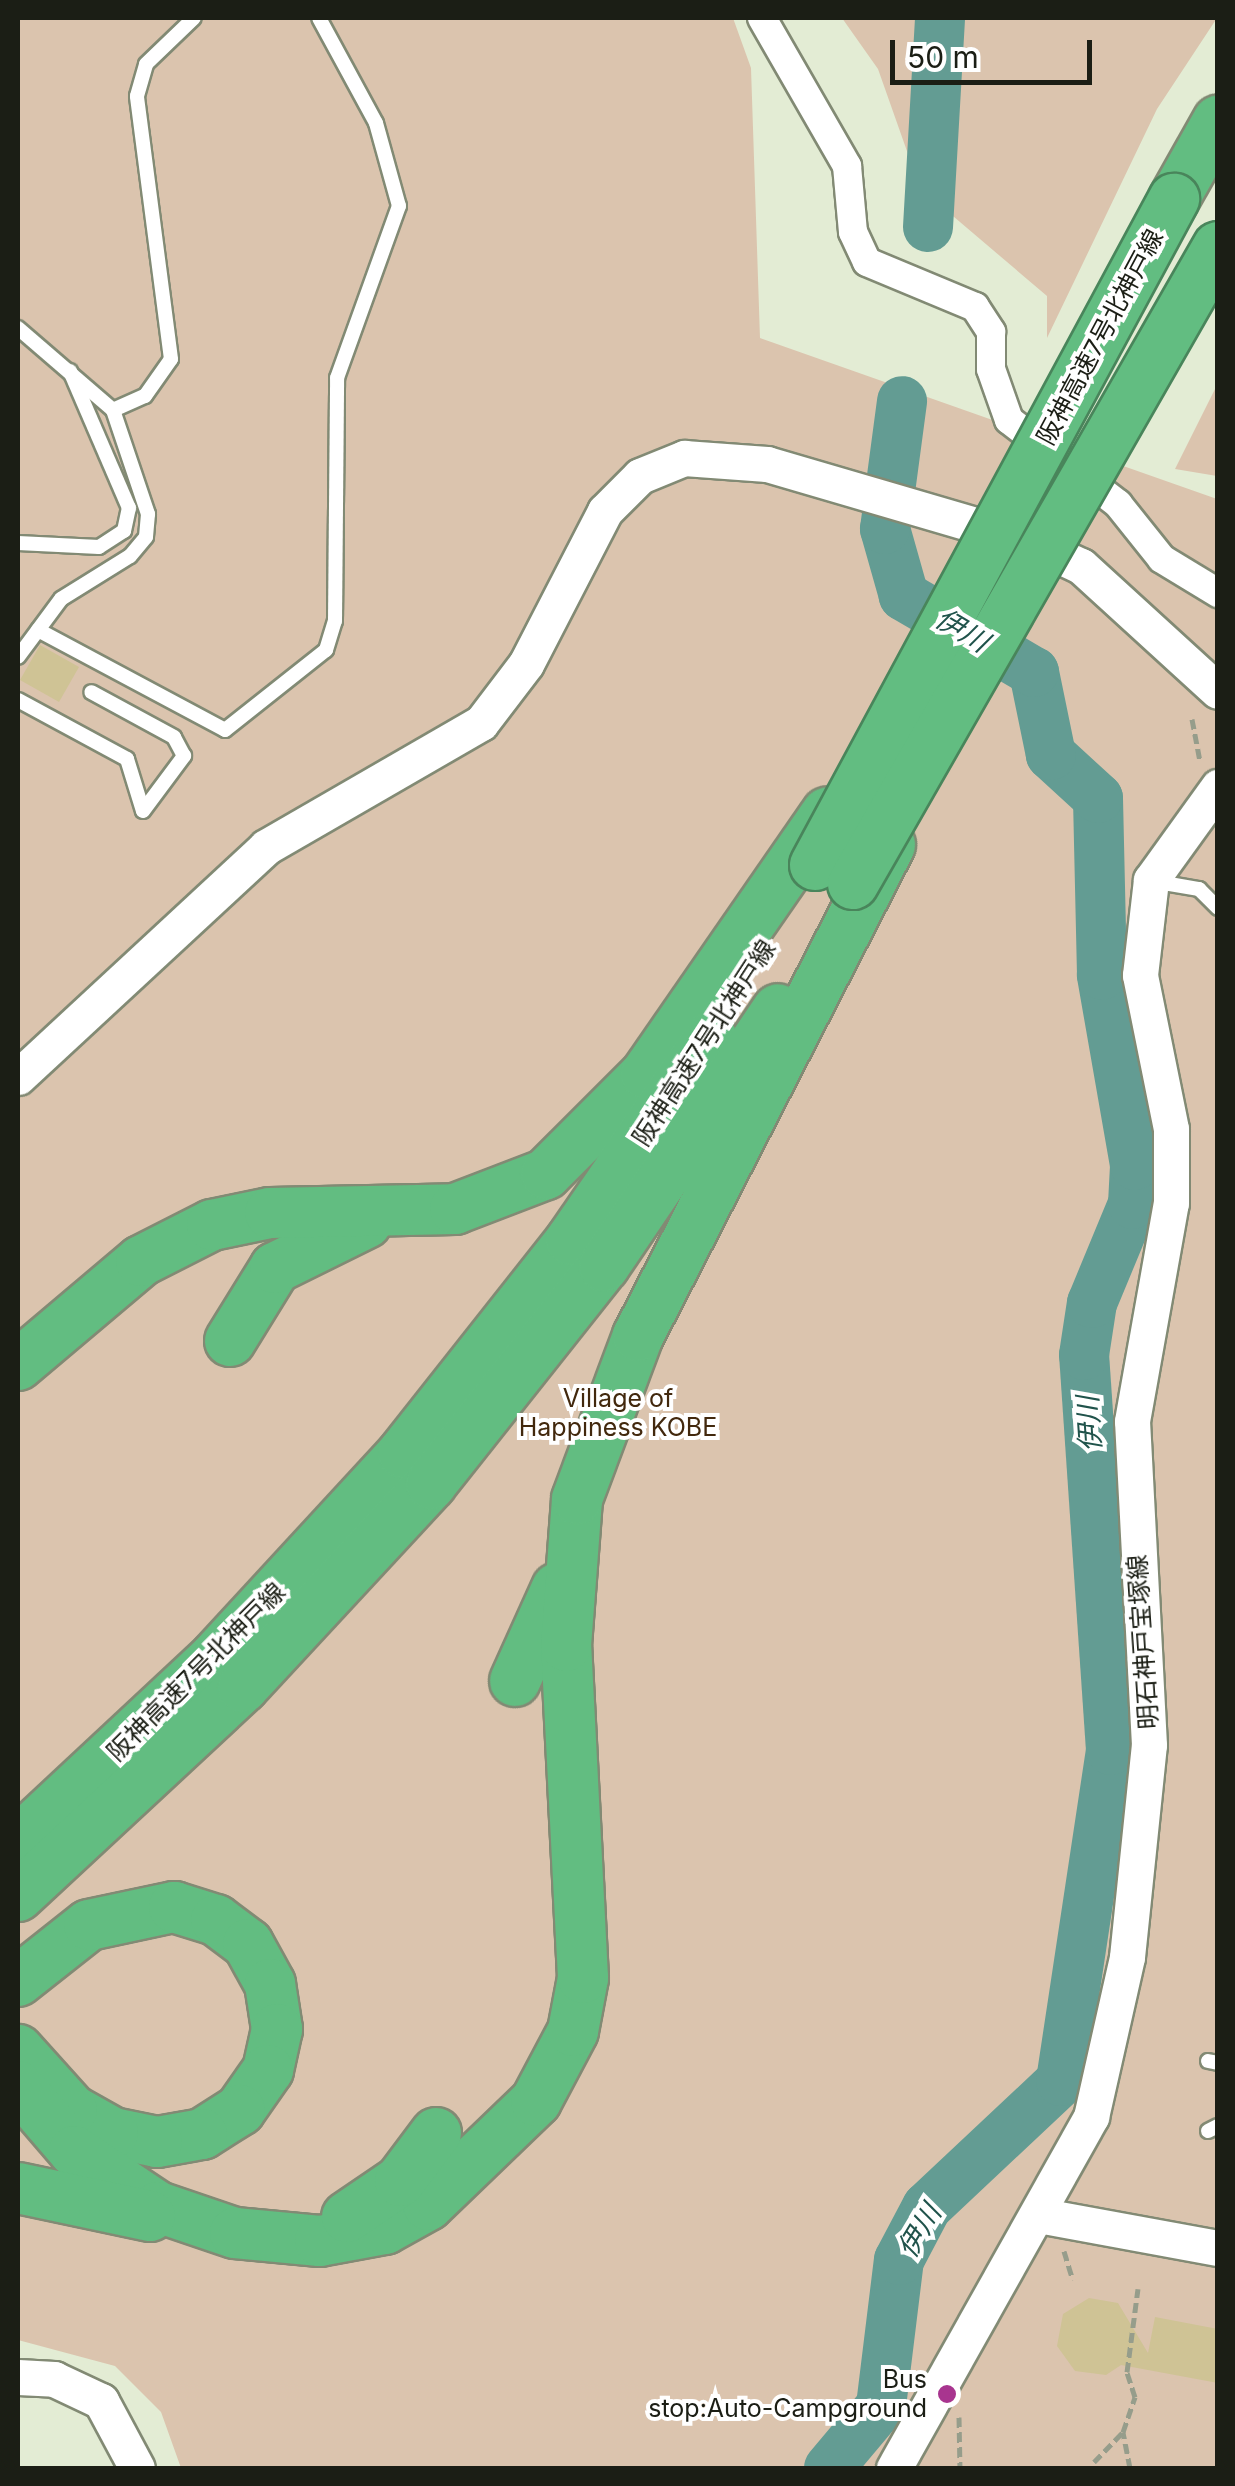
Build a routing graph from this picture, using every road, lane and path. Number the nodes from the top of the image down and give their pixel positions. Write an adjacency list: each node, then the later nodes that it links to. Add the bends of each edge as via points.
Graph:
1 (194, 18): 8 (lane, via 146,64 137,96 170,360 144,396)
2 (319, 18): 11 (lane, via 376,123 399,206 338,378 335,621 326,650 225,730)
3 (762, 18): 10 (street, via 846,166 852,232 867,262 976,307 992,332 992,369 1009,420 1118,504 1162,559)
4 (1218, 121): 18 (highway, 阪神高速7号北神戸線, bridge, via 972,576)
5 (1218, 247): 18 (highway, 阪神高速7号北神戸線, bridge, via 958,704)
6 (18, 328): 7 (lane)
7 (67, 364): 8 (lane); 9 (lane, via 128,508 124,531 99,548)
8 (112, 410): 11 (lane, via 146,537 62,599)
9 (18, 542)
10 (1218, 594)
11 (38, 630): 12 (lane)
12 (18, 657)
13 (1218, 691): 21 (street, via 1081,566 945,514 852,488 722,456 684,458 640,476 605,512 526,664 481,723 266,847)
14 (90, 692): 15 (lane, via 174,738 184,756 143,811 128,760)
15 (18, 700)
16 (1192, 719): 17 (path)
17 (1209, 774): 19 (street)
18 (834, 875): 22 (highway, via 570,1157 478,1205); 25 (highway, via 622,1371); 27 (highway, 阪神高速7号北神戸線, via 446,1401 215,1657); 28 (highway, 阪神高速7号北神戸線, via 687,1150 490,1414 256,1675)
19 (1150, 880): 20 (lane, via 1199,889); 34 (street, 明石神戸宝塚線, via 1140,975 1171,1129 1171,1203 1132,1421 1150,1744 1108,2060)
20 (1218, 908)
21 (18, 1077)
22 (404, 1214): 23 (highway, via 292,1254 260,1284); 24 (highway, via 270,1213 189,1234 112,1282)
23 (230, 1341)
24 (18, 1366)
25 (567, 1554): 26 (highway); 35 (highway, via 584,1954 564,2055 490,2153 406,2218 344,2240)
26 (516, 1682)
27 (18, 1841)
28 (18, 1896)
29 (18, 1981): 30 (highway, via 89,1924 174,1907 216,1920 248,1944 270,1984 277,2029 268,2070 240,2110 202,2134 157,2142 113,2134 72,2110)
30 (18, 2050)
31 (18, 2086): 35 (highway, via 74,2150 126,2189)
32 (436, 2134): 35 (highway, via 400,2181 349,2216)
33 (18, 2188): 35 (highway)
34 (1049, 2227): 36 (street); 37 (path); 43 (street, 明石神戸宝塚線)
35 (236, 2233)
36 (1218, 2248)
37 (1073, 2280)
38 (1138, 2289): 40 (path, via 1127,2372 1134,2397)
39 (18, 2377): 44 (street, via 54,2379 101,2401 130,2440)
40 (1123, 2432): 42 (path); 46 (path)
41 (960, 2444): 45 (path)
42 (1094, 2462)
43 (895, 2467)
44 (137, 2468)
45 (960, 2468)
46 (1130, 2468)

